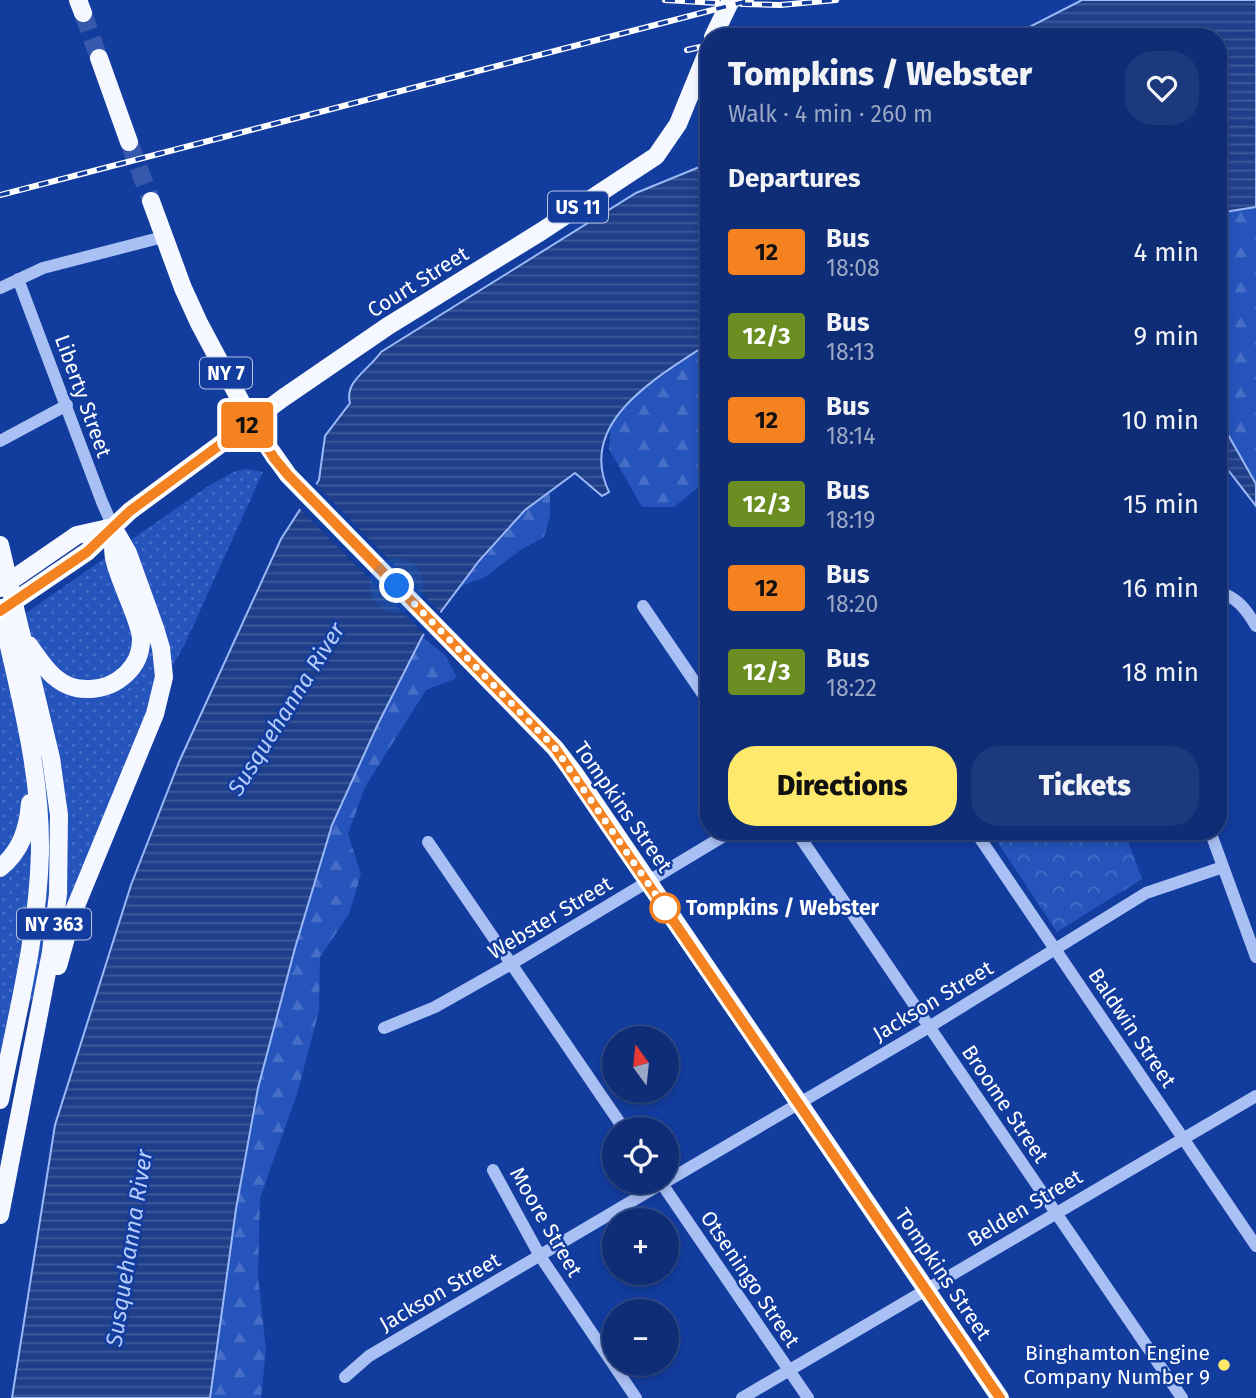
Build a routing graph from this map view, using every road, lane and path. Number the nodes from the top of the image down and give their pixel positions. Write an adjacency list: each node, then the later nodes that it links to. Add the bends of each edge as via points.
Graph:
1 (731, 0): 2 (main road)
2 (717, 28)
3 (99, 58): 5 (main road)
4 (700, 70): 11 (main road, Court Street / US 11, via 678,124 656,156 388,326)
5 (129, 142)
6 (150, 201): 7 (main road, NY 7)
7 (163, 237): 8 (street, via 43,268); 11 (main road, NY 7, via 187,297)
8 (18, 279): 9 (street); 10 (street, Liberty Street)
9 (0, 288)
10 (67, 405): 12 (street); 13 (street, Liberty Street)
11 (251, 422): 13 (main road, Court Street / US 11); 30 (main road, Tompkins Street / NY 7, via 288,475 555,748)
12 (0, 441)
13 (113, 527): 15 (main road, Court Street / US 11, via 77,535); 18 (main road, Court Street / US 11, via 87,552); 20 (main road, via 114,559 141,636 140,652 129,671 106,686 85,690 68,686 45,670); 36 (main road, via 128,553 155,628 164,677 155,714 74,913)
14 (0, 545): 20 (main road, NY 363, bridge)
15 (0, 588)
16 (1227, 595): 19 (street, via 1242,604)
17 (643, 606): 21 (street)
18 (0, 609): 20 (main road, NY 363, bridge)
19 (1256, 625)
20 (15, 637): 22 (main road, NY 363); 36 (main road, NY 363, via 51,758 60,833 54,929)
21 (700, 690)
22 (24, 708): 29 (main road, via 29,818 20,844); 38 (main road, NY 363, via 37,785 39,871)
23 (717, 840): 30 (street, Webster Street)
24 (802, 840): 34 (street, Broome Street)
25 (981, 840): 31 (street, Baldwin Street)
26 (1213, 840): 28 (street)
27 (428, 842): 33 (street)
28 (1223, 867): 31 (street, Jackson Street, via 1153,889); 32 (street)
29 (0, 868)
30 (647, 882): 33 (street, Webster Street); 39 (main road, Tompkins Street / NY 7)
31 (1056, 949): 34 (street, Jackson Street); 41 (street, Baldwin Street)
32 (1256, 957)
33 (511, 964): 35 (street, Webster Street, via 435,1007); 40 (street)
34 (929, 1027): 39 (street, Jackson Street); 46 (street, Broome Street)
35 (384, 1028)
36 (28, 1070): 47 (main road, NY 363)
37 (1256, 1096): 41 (street, Belden Street)
38 (0, 1100)
39 (798, 1103): 43 (street, Jackson Street); 50 (main road, Tompkins Street / NY 7)
40 (616, 1117)
41 (1182, 1138): 46 (street, Belden Street); 48 (street, Baldwin Street)
42 (493, 1170): 49 (street, Moore Street)
43 (679, 1173)
44 (644, 1194): 49 (street, Jackson Street)
45 (672, 1194): 51 (street, Otseningo Street)
46 (1055, 1212): 50 (street, Belden Street); 57 (street, Broome Street)
47 (0, 1215)
48 (1256, 1246)
49 (540, 1256): 52 (street, Jackson Street, via 369,1356); 53 (street, Moore Street)
50 (926, 1290): 51 (street, Belden Street); 56 (main road, Tompkins Street / NY 7)
51 (789, 1370): 54 (street, Belden Street); 55 (street, Otseningo Street)
52 (345, 1377)
53 (636, 1398)
54 (742, 1398)
55 (808, 1398)
56 (1000, 1398)
57 (1182, 1398)

